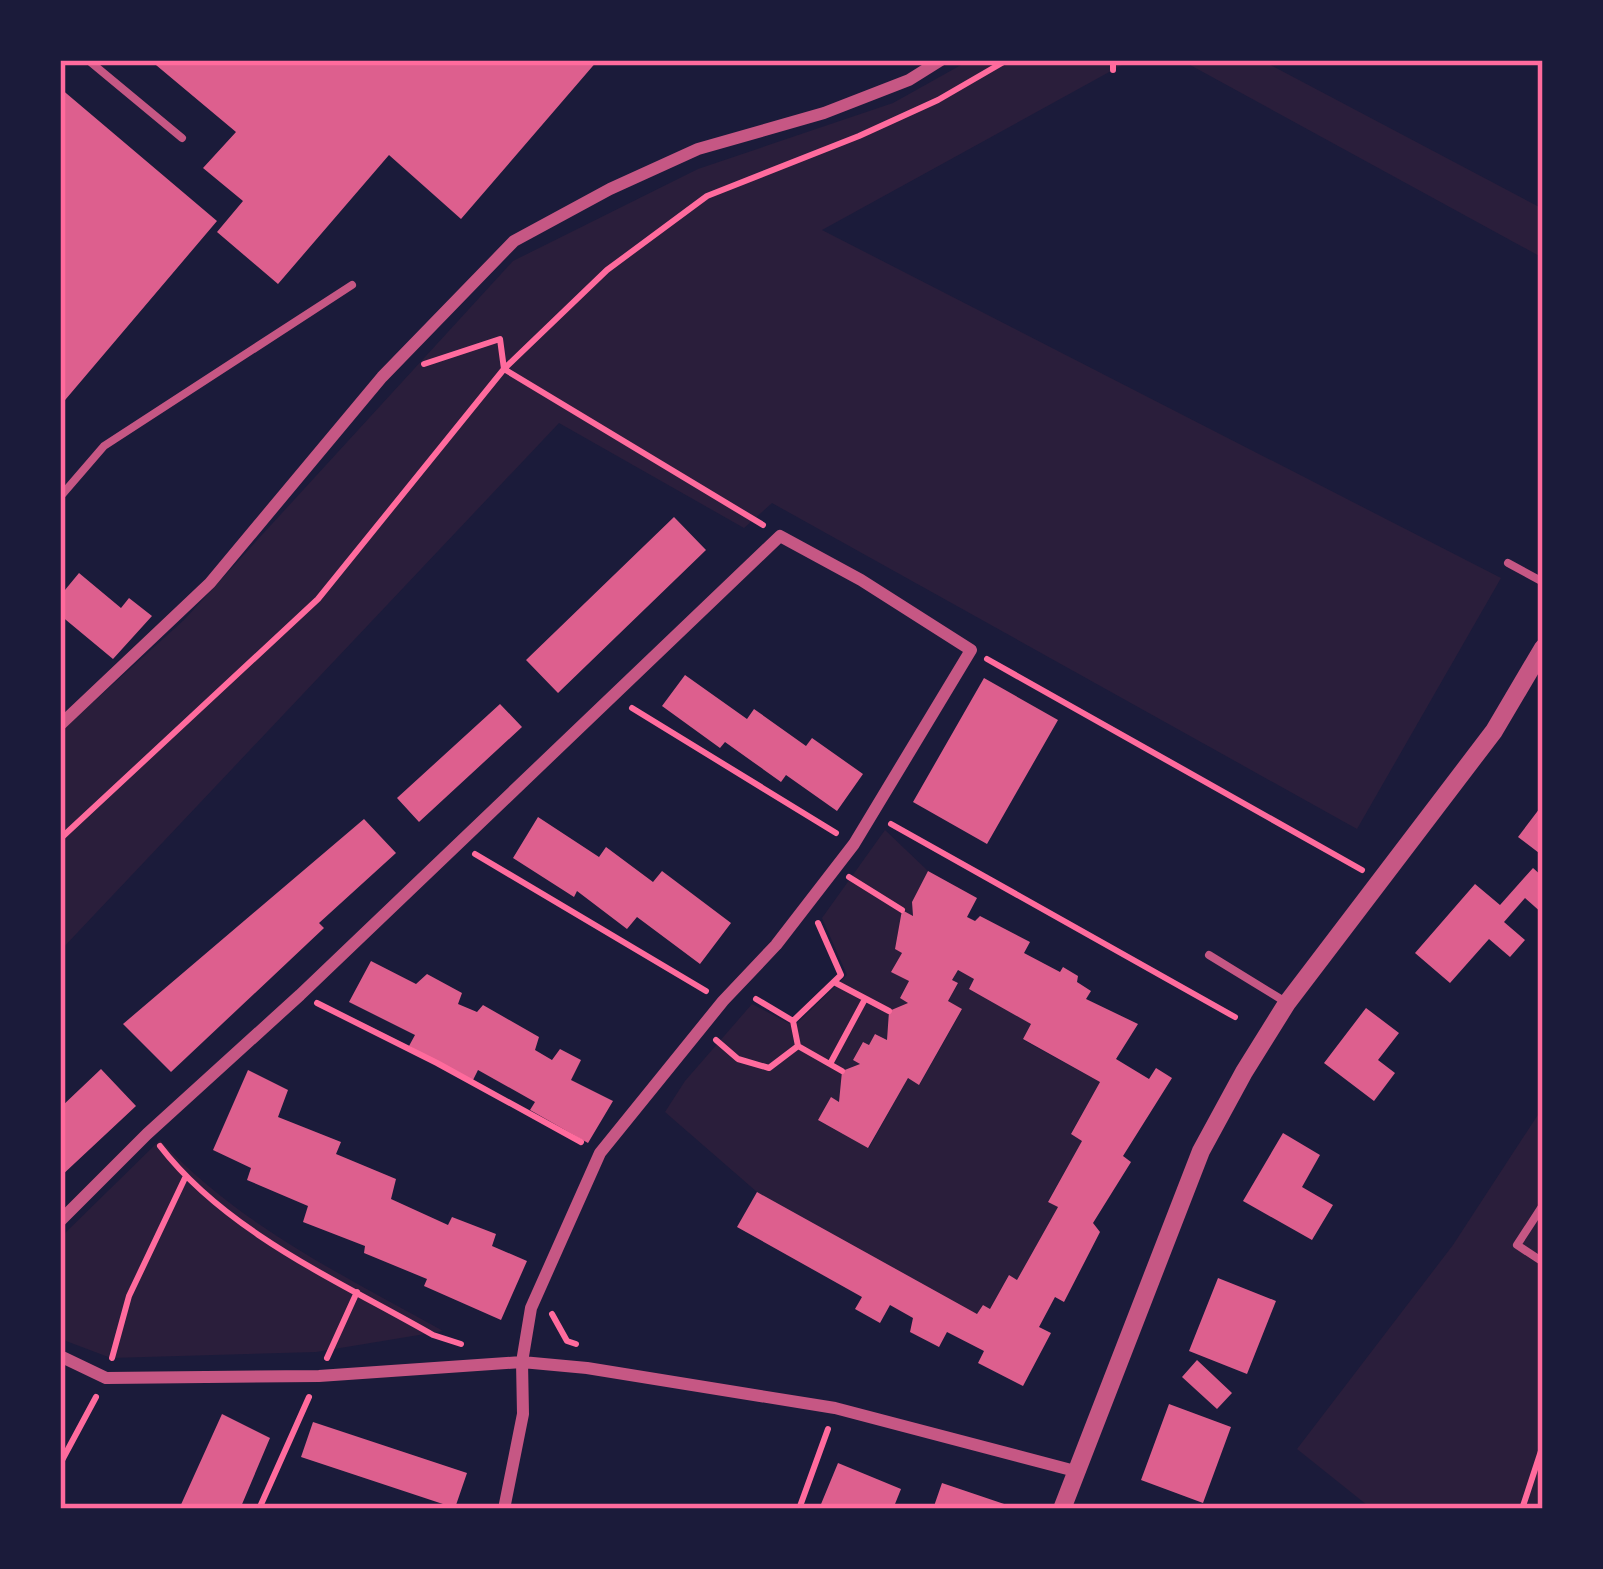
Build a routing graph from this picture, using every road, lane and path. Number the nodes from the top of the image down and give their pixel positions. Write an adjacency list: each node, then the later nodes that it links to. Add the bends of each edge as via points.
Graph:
1 (88, 60): 6 (lane)
2 (941, 60): 9 (street, via 824,113 698,149 514,241)
3 (1007, 60): 8 (path, via 859,136 707,196 607,269)
4 (1113, 60): 5 (path)
5 (1113, 70)
6 (182, 138)
7 (352, 285): 10 (lane, via 104,446)
8 (504, 369): 9 (path, via 500,339); 11 (path); 19 (path, via 318,598)
9 (382, 377): 17 (street, via 210,583)
10 (60, 497)
11 (780, 536): 15 (street); 16 (street)
12 (1508, 563): 13 (lane)
13 (1543, 582)
14 (1543, 648): 22 (street, via 1494,731)
15 (971, 650): 18 (street); 22 (path)
16 (612, 695): 20 (street); 21 (path)
17 (60, 725)
18 (873, 812): 21 (street); 34 (path)
19 (60, 839)
20 (457, 843): 28 (street); 31 (path)
21 (854, 844): 31 (street)
22 (1379, 883): 32 (street)
23 (837, 890): 24 (path, via 848,876)
24 (902, 910)
25 (816, 918): 27 (path, via 841,975)
26 (1209, 955): 32 (lane)
27 (833, 982): 30 (path); 35 (path)
28 (300, 995): 42 (street); 43 (path)
29 (751, 996): 35 (path)
30 (866, 999): 33 (path); 40 (path)
31 (723, 1001): 43 (street)
32 (1287, 1004): 57 (street, via 1201,1151)
33 (889, 1011)
34 (1235, 1017)
35 (793, 1021): 38 (path)
36 (727, 1024): 37 (path)
37 (715, 1039): 38 (path, via 738,1060 769,1068); 39 (path)
38 (799, 1046): 40 (path)
39 (703, 1052)
40 (830, 1064): 41 (path)
41 (842, 1071)
42 (147, 1134): 44 (path); 46 (street)
43 (600, 1153): 52 (street, via 531,1308)
44 (185, 1178): 50 (path, via 289,1253 433,1335); 53 (path, via 128,1296)
45 (1543, 1205): 47 (lane, via 1517,1245)
46 (60, 1221)
47 (1543, 1262)
48 (550, 1309): 49 (path, via 567,1341)
49 (586, 1346)
50 (478, 1348)
51 (60, 1356): 53 (street)
52 (522, 1362): 53 (street, via 319,1376); 54 (street); 58 (street, via 523,1414)
53 (106, 1378): 56 (path)
54 (835, 1408): 57 (street); 59 (path)
55 (1543, 1444): 61 (path)
56 (60, 1464)
57 (1076, 1471): 60 (street)
58 (504, 1509)
59 (799, 1509)
60 (1062, 1509)
61 (1522, 1509)

